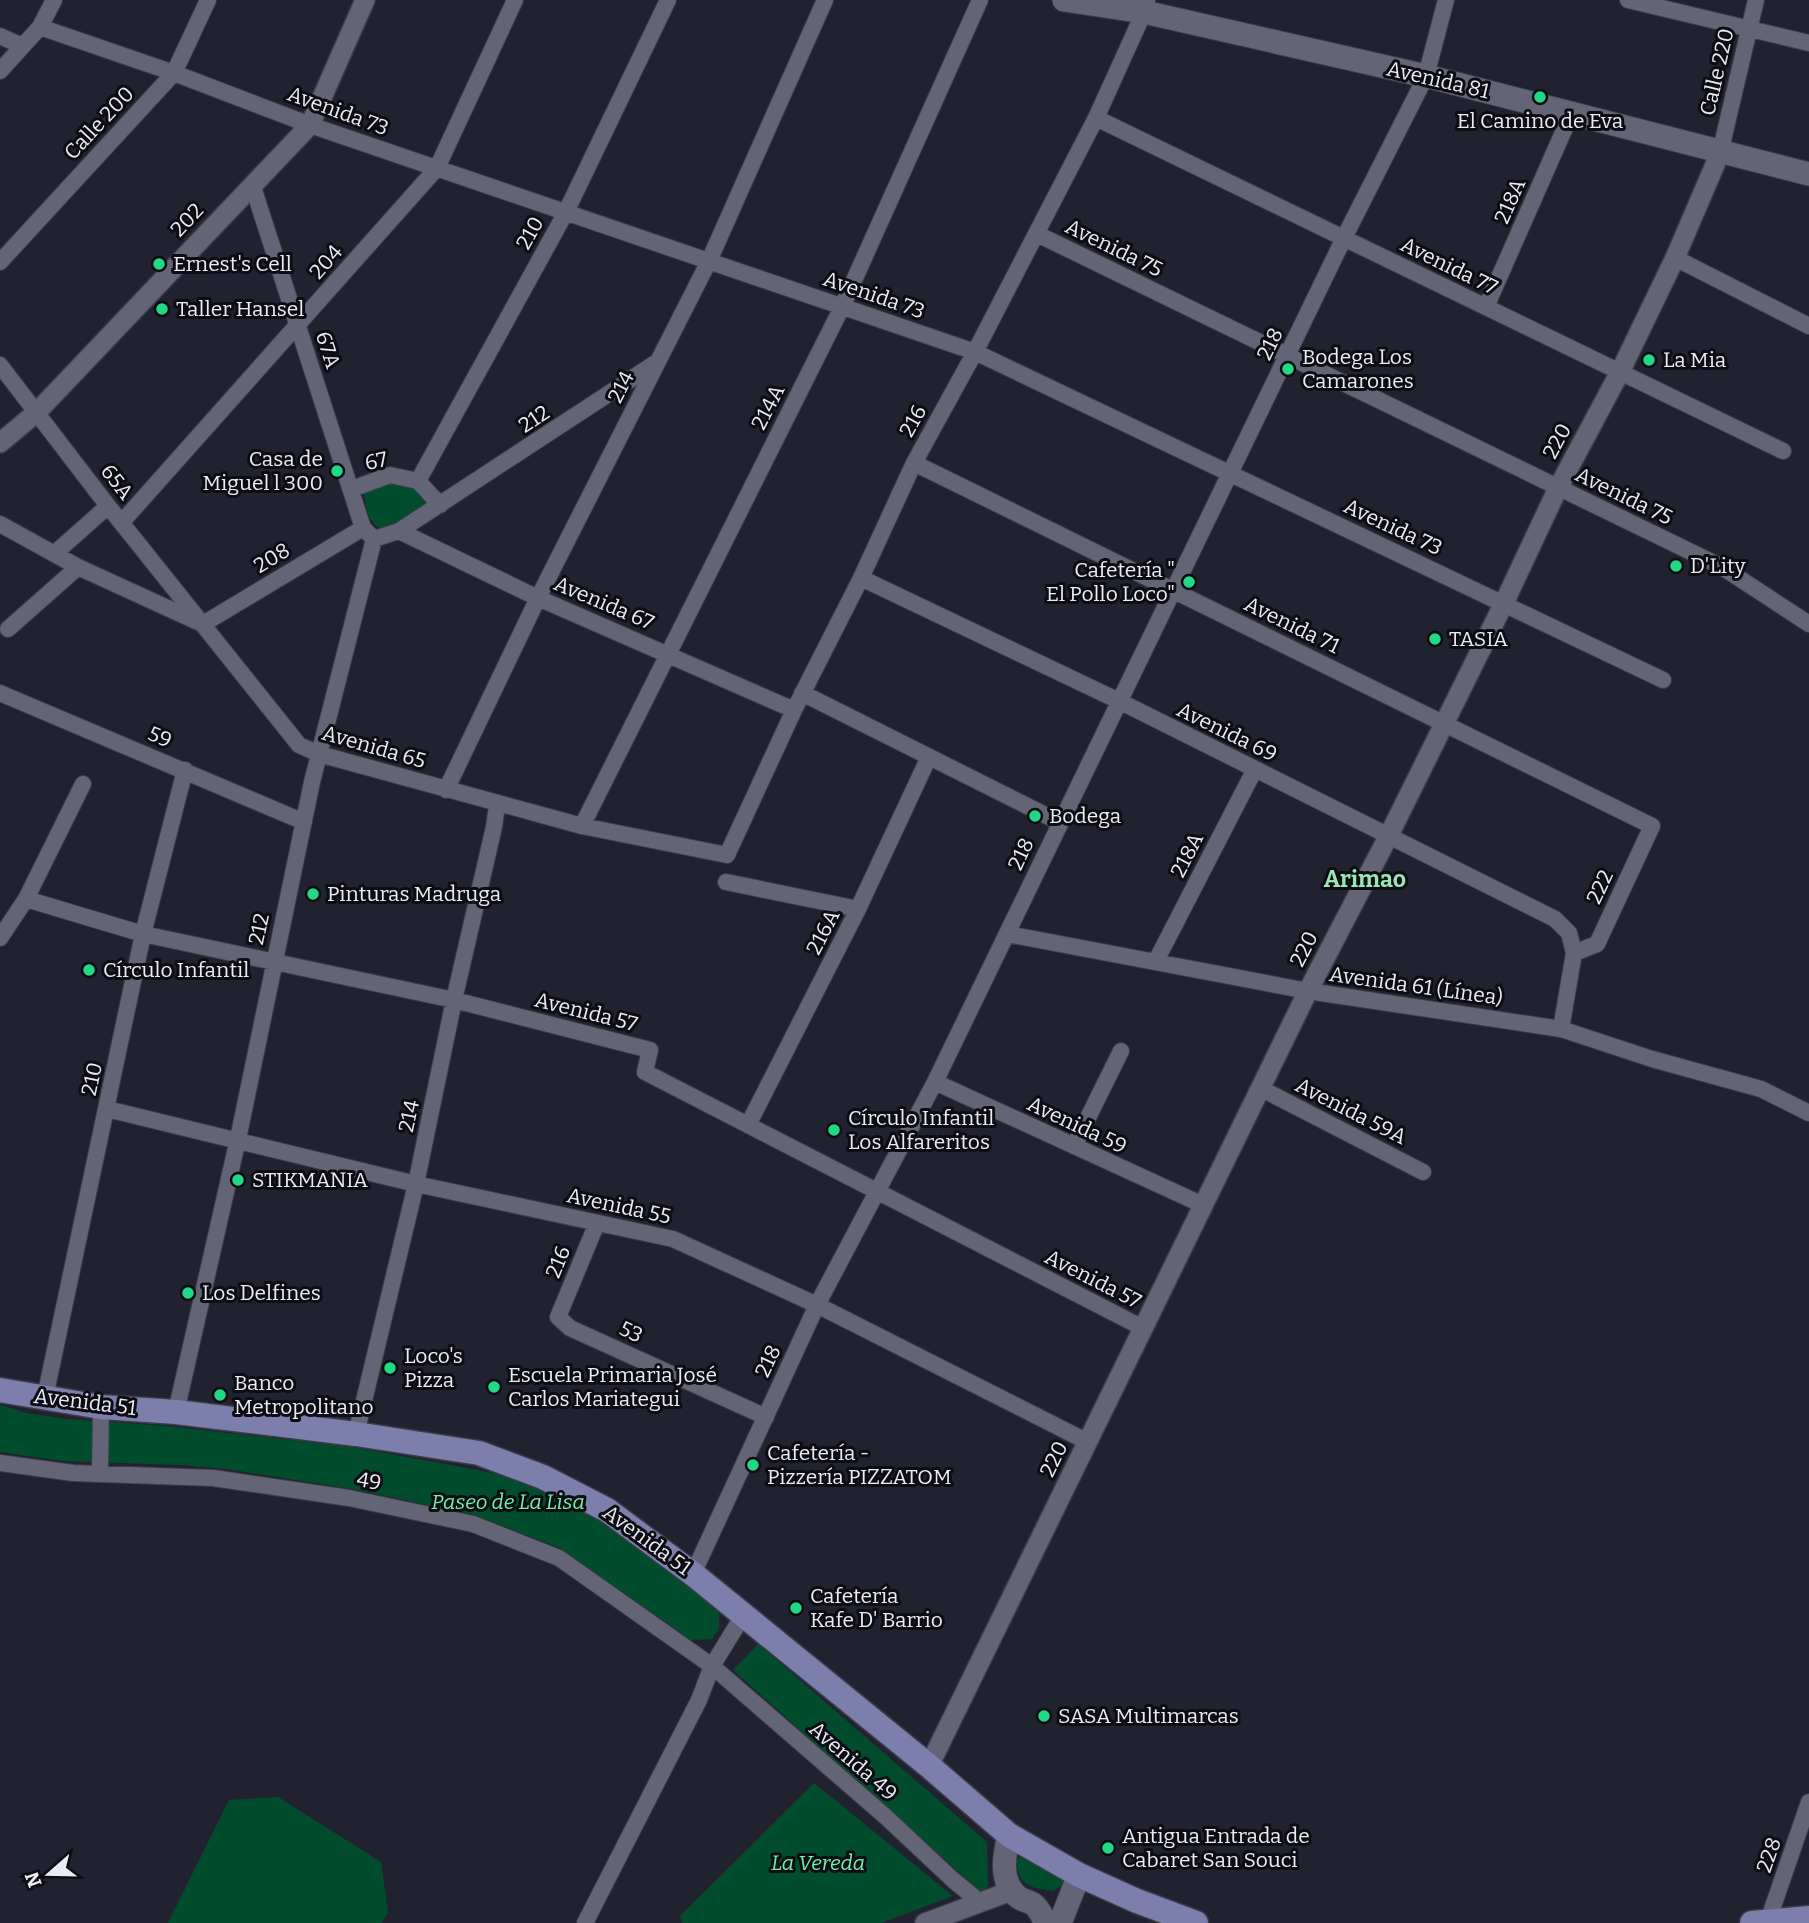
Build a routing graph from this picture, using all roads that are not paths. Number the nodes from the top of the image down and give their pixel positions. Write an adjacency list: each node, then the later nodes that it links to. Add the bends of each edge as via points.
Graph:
1 (54, 0): 13 (street)
2 (208, 0): 19 (street, Calle 200)
3 (365, 0): 23 (street, 202)
4 (515, 0): 25 (street, 204)
5 (668, 0): 28 (street, 210)
6 (825, 0): 32 (street, 214)
7 (980, 0): 34 (street, 214A)
8 (1064, 0): 12 (main road, Avenida 81)
9 (1447, 0): 20 (street, 218)
10 (1628, 0): 14 (street)
11 (1756, 0): 14 (street, Calle 220)
12 (1145, 6): 20 (main road, Avenida 81); 22 (street, 216)
13 (40, 27): 17 (street); 19 (street, Avenida 73)
14 (1749, 29): 16 (street); 24 (street, Calle 220)
15 (0, 36): 17 (street)
16 (1809, 43)
17 (22, 46): 18 (street)
18 (0, 71)
19 (174, 73): 23 (street, Avenida 73); 33 (street, Calle 200)
20 (1426, 76): 21 (main road, Avenida 81); 30 (street, 218)
21 (1572, 112): 24 (main road, Avenida 81); 35 (street, 218A)
22 (1096, 118): 29 (street, 216); 30 (street, Avenida 77)
23 (310, 125): 25 (street, Avenida 73); 27 (street, 202)
24 (1720, 153): 26 (main road, Avenida 81); 31 (street, 220)
25 (437, 168): 28 (street, Avenida 73); 36 (street, 204)
26 (1809, 174)
27 (252, 184): 36 (street, 67A); 43 (street, 202)
28 (566, 212): 32 (street, Avenida 73); 48 (street, 210)
29 (1037, 233): 38 (street, 216); 39 (street, Avenida 75)
30 (1343, 238): 35 (street, Avenida 77); 39 (street, 218)
31 (1675, 258): 37 (street); 42 (street, 220)
32 (709, 261): 34 (street, Avenida 73); 40 (street, 214)
33 (0, 262)
34 (842, 307): 38 (street, Avenida 73); 66 (street, 214A)
35 (1486, 307): 42 (street, Avenida 77)
36 (298, 326): 50 (street, 67A); 53 (street, 204)
37 (1809, 326)
38 (975, 352): 46 (street, 216); 47 (street, Avenida 73)
39 (1287, 355): 47 (street, 218); 49 (street, Avenida 75)
40 (656, 363): 51 (street, 212); 61 (street, 214)
41 (0, 365): 43 (street, 65A)
42 (1620, 372): 45 (street, Avenida 77); 49 (street, 220)
43 (37, 412): 44 (street, 202); 52 (street, 65A)
44 (0, 443)
45 (1783, 451)
46 (915, 463): 59 (street, 216); 60 (street, Avenida 71)
47 (1229, 472): 60 (street, 218); 62 (street, Avenida 73)
48 (418, 481): 50 (street, 67, via 390,475); 51 (street, 67)
49 (1558, 488): 62 (street, 220); 64 (street, Avenida 75, via 1722,567)
50 (352, 489): 56 (street, 67A)
51 (440, 505): 55 (street, 212)
52 (108, 506): 53 (street, 65A); 57 (street)
53 (122, 522): 63 (street, 65A)
54 (0, 524): 57 (street, Avenida 65)
55 (399, 531): 56 (street); 61 (street, Avenida 67)
56 (368, 534): 63 (street, 208); 73 (street, 212)
57 (54, 554): 58 (street, Avenida 65)
58 (78, 567): 63 (street, Avenida 65); 65 (street)
59 (861, 578): 68 (street, 216); 70 (street, Avenida 69)
60 (1172, 590): 70 (street, 218); 72 (street, Avenida 71)
61 (538, 598): 66 (street, Avenida 67); 78 (street, 214)
62 (1504, 603): 67 (street, Avenida 73); 72 (street, 220)
63 (203, 624): 73 (street, Avenida 65, via 299,745)
64 (1809, 624)
65 (8, 629)
66 (667, 653): 71 (street, Avenida 67); 82 (street, 214A)
67 (1663, 680)
68 (802, 693): 71 (street, 216); 74 (street)
69 (2, 697): 76 (street, 59)
70 (1119, 701): 75 (street, Avenida 69); 81 (street, 218)
71 (794, 710): 85 (street, 216)
72 (1443, 723): 83 (street, Avenida 71); 84 (street, 220)
73 (319, 754): 78 (street, Avenida 65); 80 (street, 212)
74 (929, 757): 81 (street); 88 (street, 216A)
75 (1255, 769): 84 (street, Avenida 69); 94 (street, 218A)
76 (185, 770): 80 (street, 59); 89 (street, 210)
77 (83, 784): 87 (street)
78 (446, 790): 79 (street, Avenida 65)
79 (497, 805): 82 (street, Avenida 65); 96 (street, 214)
80 (304, 822): 93 (street, 212)
81 (1059, 822): 90 (street, 218)
82 (582, 826): 85 (street, Avenida 65)
83 (1652, 826): 92 (street, 222, via 1597,944)
84 (1389, 835): 92 (street, Avenida 69, via 1555,919 1569,933); 95 (street, 220)
85 (727, 855)
86 (726, 883): 88 (street)
87 (26, 898): 89 (street, Avenida 57); 91 (street)
88 (858, 909): 103 (street, 216A)
89 (144, 934): 93 (street, Avenida 57); 101 (street, 210)
90 (1007, 934): 94 (street, Avenida 61 (Línea)); 99 (street, 218)
91 (0, 939)
92 (1574, 953): 97 (street)
93 (274, 961): 96 (street, Avenida 57); 104 (street, 212)
94 (1156, 961): 95 (street, Avenida 61 (Línea))
95 (1308, 991): 97 (street, Avenida 61 (Línea)); 100 (street, 220)
96 (454, 1000): 103 (street, Avenida 57, via 650,1050 645,1072); 107 (street, 214)
97 (1561, 1029): 102 (street, Avenida 61 (Línea), via 1761,1089)
98 (1121, 1051): 105 (street)
99 (935, 1082): 105 (street, Avenida 59); 108 (street, 218)
100 (1260, 1088): 106 (street, Avenida 59A); 109 (street, 220)
101 (107, 1109): 104 (street, Avenida 55); 115 (street, 210)
102 (1809, 1113)
103 (748, 1125): 108 (street, Avenida 57)
104 (238, 1139): 107 (street, Avenida 55); 117 (street, 212)
105 (1074, 1146): 109 (street, Avenida 59)
106 (1423, 1172)
107 (416, 1184): 110 (street, Avenida 55); 119 (street, 214)
108 (878, 1190): 111 (street, 218); 113 (street, Avenida 57)
109 (1203, 1205): 113 (street, 220)
110 (597, 1223): 111 (street, Avenida 55, via 673,1238); 112 (street, 216)
111 (817, 1305): 118 (street, 218); 120 (street, Avenida 55)
112 (558, 1317): 118 (street, 53, via 570,1328)
113 (1143, 1328): 120 (street, 220)
114 (0, 1390): 115 (main road, Avenida 51)
115 (45, 1397): 116 (main road, Avenida 51)
116 (101, 1407): 117 (main road, Avenida 51); 122 (street)
117 (176, 1412): 119 (main road, Avenida 51)
118 (766, 1417): 123 (street, 218)
119 (356, 1434): 123 (main road, Avenida 51, via 479,1453 543,1477 607,1510)
120 (1088, 1442): 127 (street, 220)
121 (0, 1462): 122 (street, 49)
122 (100, 1473): 125 (street, 49, via 213,1478 349,1498 473,1524 559,1558)
123 (693, 1574): 124 (main road, Avenida 51)
124 (744, 1614): 126 (street); 127 (main road, Avenida 51)
125 (695, 1653): 126 (street, Avenida 49)
126 (712, 1666): 132 (street, Avenida 49); 136 (street)
127 (929, 1766): 129 (main road, Avenida 51)
128 (1809, 1802): 135 (street, 228)
129 (1009, 1835): 130 (main road, Avenida 51); 131 (main road, via 1004,1860)
130 (1075, 1886): 133 (main road); 138 (main road); 139 (main road, Avenida 51, via 1137,1901)
131 (1011, 1891): 132 (street); 133 (main road)
132 (981, 1903): 137 (street)
133 (1040, 1914)
134 (1809, 1919): 135 (main road)
135 (1760, 1922)
136 (585, 1923)
137 (925, 1923)
138 (1060, 1923)
139 (1196, 1923)

